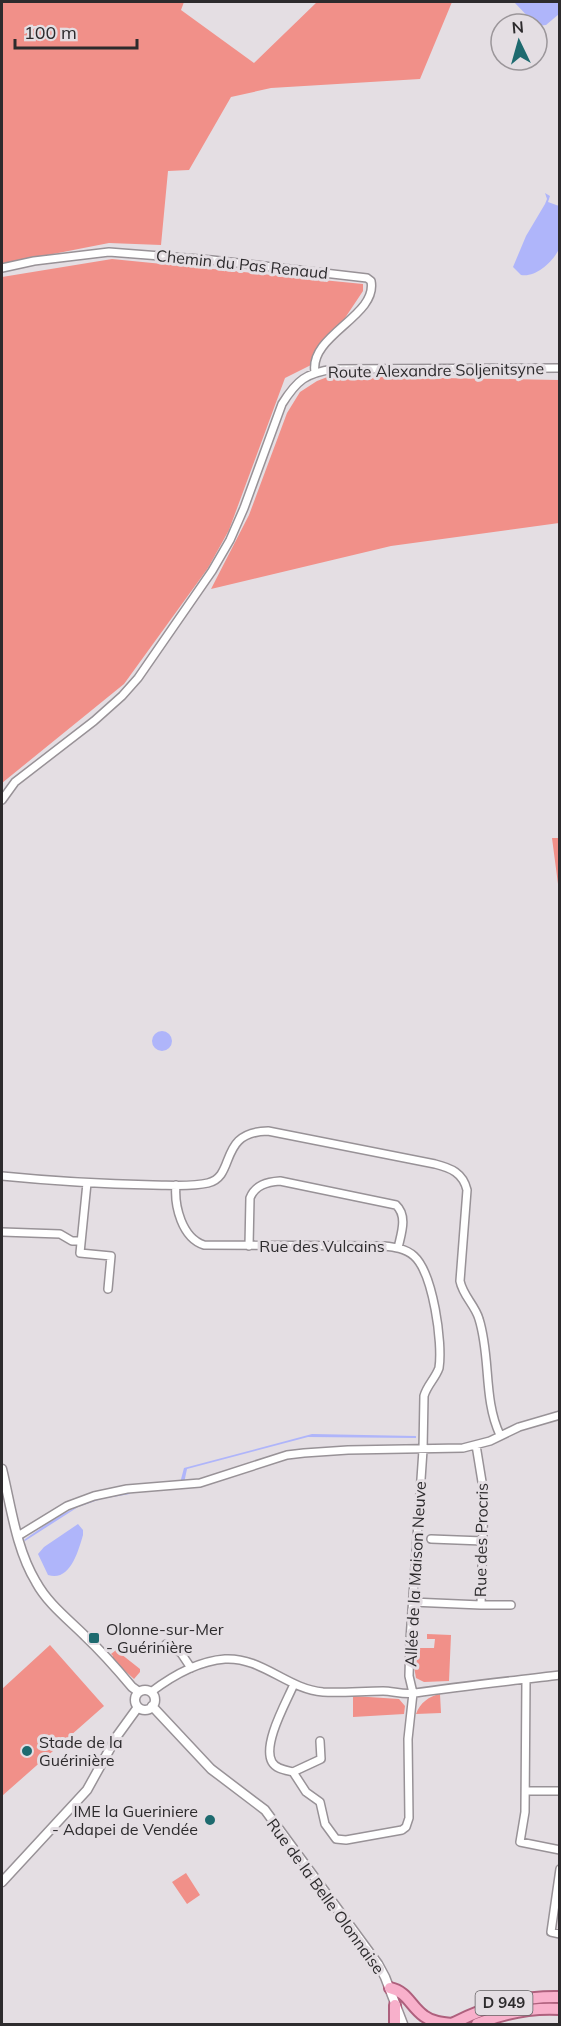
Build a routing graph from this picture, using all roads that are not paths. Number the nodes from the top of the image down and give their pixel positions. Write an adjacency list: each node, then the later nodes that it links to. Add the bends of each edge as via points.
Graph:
1 (2, 268): 3 (street, Chemin du Pas Renaud, via 109,252 367,278 371,294 319,352)
2 (560, 368): 3 (street, Route Alexandre Soljenitsyne)
3 (315, 372): 4 (street, Route Alexandre Soljenitsyne, via 301,379 282,404 230,540 138,678 94,722 15,782)
4 (2, 800)
5 (2, 1176): 6 (street)
6 (87, 1183): 7 (street); 9 (street)
7 (176, 1185): 10 (street, Rue des Vulcains, via 176,1207 189,1236 196,1242); 14 (street, via 209,1183 220,1176 235,1145 257,1131 455,1170 468,1190 461,1289 479,1319 493,1414)
8 (2, 1232): 9 (street, via 60,1234)
9 (81, 1241): 12 (street, via 80,1253 111,1256)
10 (249, 1246): 11 (street, Rue des Vulcains); 11 (street, via 249,1198 265,1184 280,1180 396,1205 403,1219)
11 (398, 1248): 16 (street, Rue des Vulcains, via 413,1255 424,1270 437,1318 440,1363 424,1396)
12 (108, 1289)
13 (560, 1415): 14 (street)
14 (500, 1435): 15 (street)
15 (476, 1445): 16 (street); 20 (street, Rue des Procris, via 484,1494)
16 (423, 1450): 18 (street, via 287,1455 200,1483 94,1496 67,1506); 21 (street, Allée de la Maison Neuve)
17 (2, 1469): 18 (street)
18 (18, 1536): 29 (street, via 28,1567 44,1594)
19 (431, 1539): 20 (street)
20 (483, 1541): 22 (street, Rue des Procris)
21 (412, 1602): 22 (street, Rue des Procris); 31 (street, Allée de la Maison Neuve, via 409,1676)
22 (480, 1605): 23 (street)
23 (511, 1605)
24 (165, 1644): 25 (street, via 181,1653)
25 (191, 1668): 28 (street, via 225,1659 244,1660); 30 (street)
26 (560, 1675): 27 (street, Allée de la Maison Neuve)
27 (526, 1680): 31 (street, Allée de la Maison Neuve); 36 (street)
28 (294, 1684): 31 (street, via 322,1692); 35 (street, via 273,1732 270,1757 279,1769)
29 (139, 1692): 30 (street); 33 (street, via 135,1697)
30 (151, 1692): 32 (street)
31 (413, 1694): 35 (street, via 408,1739 409,1818 402,1830 336,1839 325,1824 320,1802 306,1792)
32 (152, 1706): 33 (street); 42 (street, Rue de la Belle Olonnaise, via 211,1769 265,1810 372,1955)
33 (138, 1707): 40 (street, via 87,1790)
34 (321, 1741): 35 (street, via 321,1759)
35 (293, 1772)
36 (526, 1791): 37 (street); 38 (street, via 520,1842)
37 (560, 1791)
38 (560, 1850)
39 (560, 1869): 41 (street, via 551,1932)
40 (2, 1882)
41 (560, 1934)
42 (390, 1988): 44 (street, Rue de la Belle Olonnaise); 46 (main road, via 405,1995 425,2018)
43 (560, 1997): 46 (main road, D 949, via 512,2000)
44 (395, 2005): 47 (main road); 48 (street, Rue de la Belle Olonnaise)
45 (560, 2009): 49 (main road, D 949, via 515,2012)
46 (452, 2024)
47 (395, 2025)
48 (403, 2025)
49 (477, 2025)

